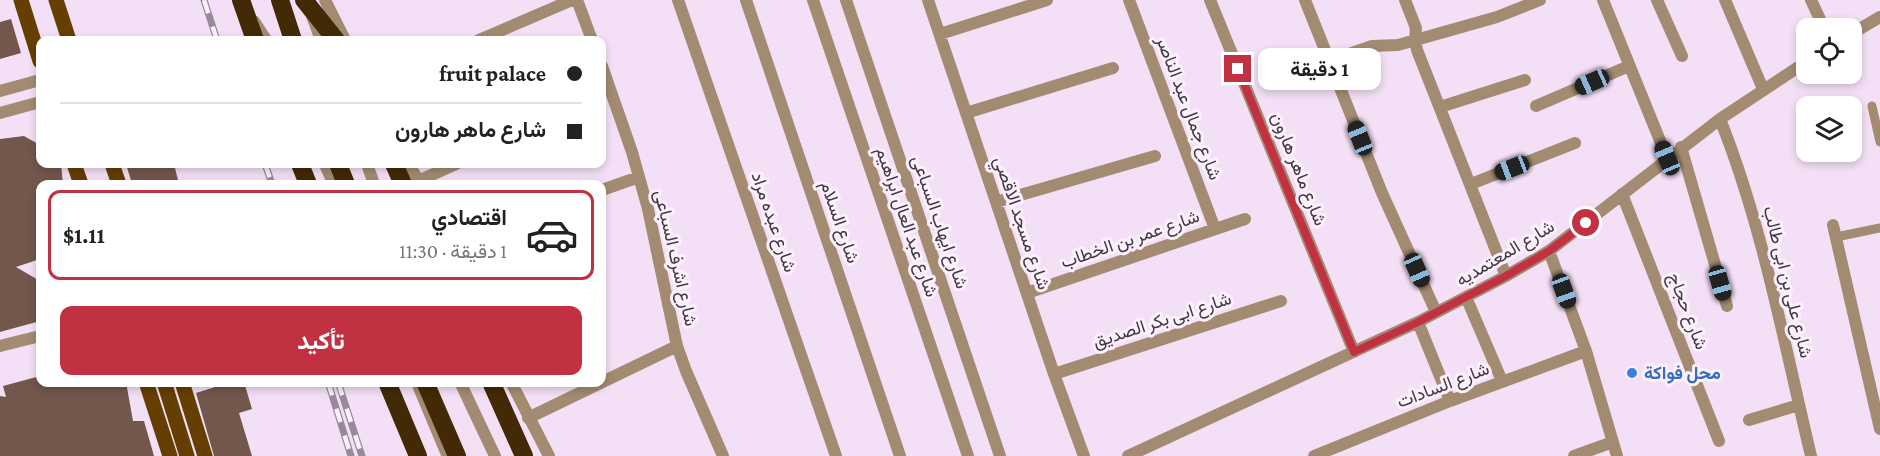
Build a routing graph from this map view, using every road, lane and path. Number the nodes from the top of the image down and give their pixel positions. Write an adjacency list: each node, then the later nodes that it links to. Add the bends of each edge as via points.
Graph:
1 (21, 0): 38 (main road)
2 (56, 0): 28 (main road)
3 (242, 0): 29 (highway); 30 (lane)
4 (280, 0): 31 (highway)
5 (305, 0): 32 (street); 33 (highway, bridge)
6 (325, 0): 34 (street)
7 (572, 0): 35 (street)
8 (577, 0): 36 (street)
9 (678, 0): 117 (street, شارع عبده مراد)
10 (746, 0): 118 (street, شارع السلام)
11 (813, 0): 119 (street, شارع عبد العال ابراهيم)
12 (846, 0): 120 (street, شارع ايهاب السباعى)
13 (928, 0): 27 (street, شارع مسجد الاقصي)
14 (1047, 0): 27 (street)
15 (1129, 0): 72 (street, شارع جمال عبد الناصر)
16 (1210, 0): 86 (street, شارع ماهر هارون)
17 (1305, 0): 40 (street)
18 (1405, 0): 37 (street, via 1416,28)
19 (1540, 0): 37 (street, via 1497,17)
20 (1603, 0): 41 (street)
21 (1657, 0): 39 (street)
22 (1725, 0): 46 (street)
23 (1811, 0): 25 (street)
24 (1880, 16): 26 (street)
25 (1819, 18)
26 (1862, 27)
27 (940, 34): 54 (street, شارع مسجد الاقصي)
28 (68, 36)
29 (254, 36)
30 (265, 36)
31 (292, 36)
32 (319, 36)
33 (333, 36)
34 (343, 36)
35 (488, 36)
36 (590, 36)
37 (1414, 40): 40 (street, via 1372,46); 52 (street)
38 (36, 48)
39 (1682, 56)
40 (1329, 61): 80 (street, via 1382,193)
41 (1629, 66): 50 (street); 60 (street)
42 (1113, 68): 54 (street)
43 (1796, 68): 46 (street, شارع المعتمديه)
44 (1525, 80): 52 (street)
45 (36, 81): 47 (street)
46 (1763, 89): 55 (street, شارع المعتمديه)
47 (0, 91)
48 (607, 94): 63 (street, شارع اشرف السباعى)
49 (36, 103): 53 (street)
50 (1536, 106)
51 (1872, 106): 56 (lane)
52 (1440, 107): 66 (street)
53 (0, 113)
54 (966, 113): 69 (street, شارع مسجد الاقصي)
55 (1719, 119): 58 (street, شارع المعتمديه); 101 (street, شارع على بن ابى طالب, via 1750,204)
56 (1880, 142)
57 (1575, 144): 66 (street)
58 (1681, 147): 60 (street, شارع المعتمديه); 79 (street)
59 (1155, 156): 69 (street)
60 (1667, 158): 68 (street, شارع المعتمديه)
61 (398, 168): 64 (highway)
62 (447, 168): 65 (street)
63 (639, 177): 67 (street); 84 (street, شارع اشرف السباعى)
64 (411, 180)
65 (421, 180)
66 (1471, 184): 75 (street)
67 (606, 189)
68 (1622, 195): 74 (street, شارع المعتمديه); 105 (street, شارع حجاج)
69 (996, 202): 76 (street, شارع مسجد الاقصي)
70 (1245, 219): 72 (street, شارع عمر بن الخطاب)
71 (1880, 228): 73 (lane)
72 (1215, 229): 76 (street, شارع عمر بن الخطاب)
73 (1834, 231): 104 (street)
74 (1549, 251): 75 (street, شارع المعتمديه); 85 (street)
75 (1506, 276): 77 (street, شارع المعتمديه)
76 (1027, 293): 87 (street, شارع مسجد الاقصي)
77 (1466, 297): 80 (street, شارع المعتمديه); 89 (street)
78 (1281, 301): 87 (street, شارع ابى بكر الصديق)
79 (1727, 306)
80 (1436, 312): 81 (street, شارع المعتمديه)
81 (1418, 322): 86 (street, شارع المعتمديه); 100 (street)
82 (36, 337): 83 (street)
83 (0, 346)
84 (677, 346): 88 (street); 116 (street, شارع اشرف السباعى)
85 (1586, 351): 89 (street, شارع السادات); 106 (street)
86 (1354, 352): 122 (street, شارع المعتمديه)
87 (1054, 374): 121 (street, شارع مسجد الاقصي)
88 (606, 380)
89 (1502, 381): 100 (street, شارع السادات)
90 (148, 387): 107 (main road)
91 (166, 387): 108 (main road)
92 (184, 387): 109 (main road)
93 (389, 387): 110 (highway)
94 (417, 387): 111 (lane)
95 (427, 387): 112 (highway)
96 (462, 387): 113 (street)
97 (493, 387): 114 (highway)
98 (513, 387): 102 (street)
99 (592, 387): 102 (street)
100 (1450, 401): 123 (street, شارع السادات)
101 (1799, 405): 103 (street); 126 (street, شارع على بن ابى طالب)
102 (528, 418): 115 (street)
103 (1749, 420)
104 (1880, 429)
105 (1719, 441)
106 (1613, 442): 124 (street); 125 (street)
107 (170, 456)
108 (187, 456)
109 (205, 456)
110 (418, 456)
111 (446, 456)
112 (457, 456)
113 (495, 456)
114 (524, 456)
115 (549, 456)
116 (723, 456)
117 (836, 456)
118 (900, 456)
119 (968, 456)
120 (1000, 456)
121 (1084, 456)
122 (1128, 456)
123 (1314, 456)
124 (1574, 456)
125 (1617, 456)
126 (1811, 456)

